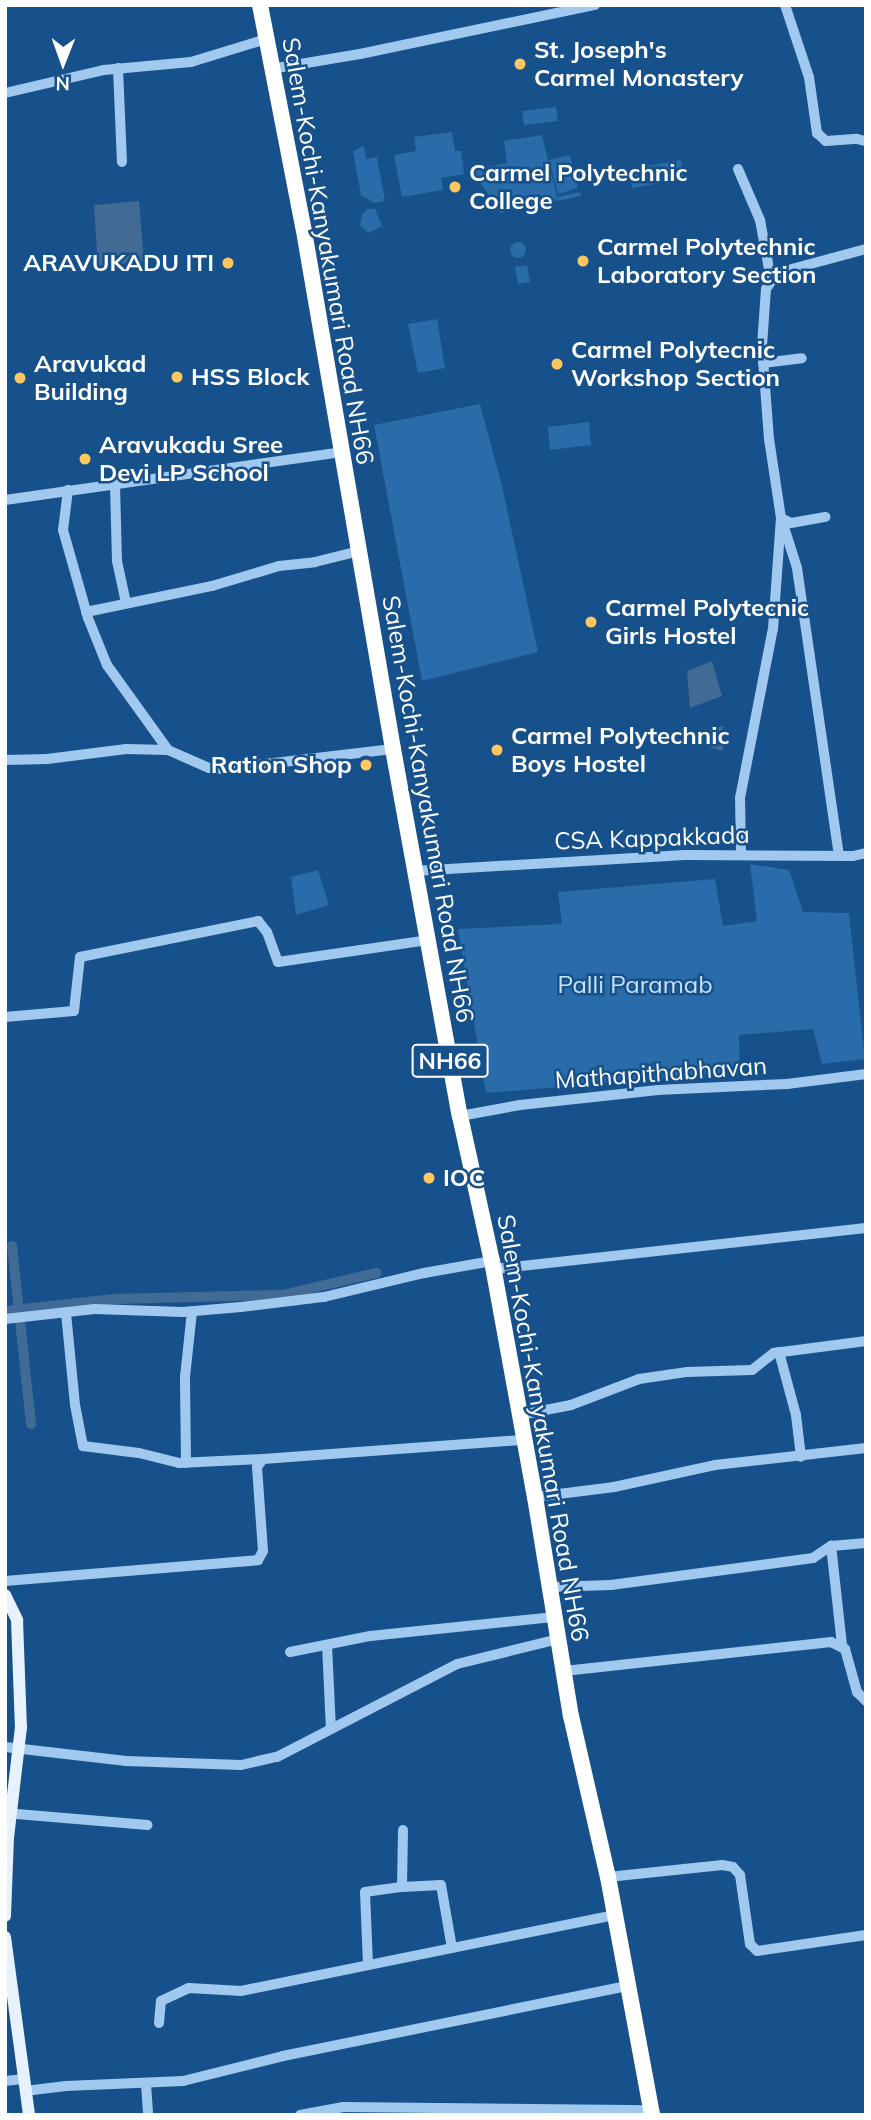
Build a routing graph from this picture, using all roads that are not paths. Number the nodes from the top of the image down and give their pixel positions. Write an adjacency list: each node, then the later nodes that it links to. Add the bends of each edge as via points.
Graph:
1 (260, 5): 5 (highway, Salem-Kochi-Kanyakumari Road NH66 / NH66)
2 (595, 5): 4 (street)
3 (785, 5): 9 (street, via 809,77 817,134 835,143)
4 (561, 9): 7 (street)
5 (266, 40): 6 (street, via 191,62); 7 (highway, Salem-Kochi-Kanyakumari Road NH66 / NH66)
6 (118, 68): 8 (street); 10 (street)
7 (271, 69): 16 (highway, Salem-Kochi-Kanyakumari Road NH66 / NH66)
8 (5, 93)
9 (865, 140)
10 (122, 163)
11 (738, 169): 13 (street, via 760,220)
12 (866, 249): 13 (street, via 786,270)
13 (771, 280): 15 (street, via 764,305)
14 (802, 358): 15 (street)
15 (763, 363): 21 (street)
16 (342, 452): 17 (street); 22 (highway, Salem-Kochi-Kanyakumari Road NH66 / NH66)
17 (115, 485): 18 (street); 23 (street, via 117,561)
18 (68, 490): 19 (street); 24 (street, via 62,530)
19 (5, 500)
20 (825, 517): 21 (street, via 791,523)
21 (780, 518): 28 (street, via 773,629 740,798); 30 (street, via 797,568)
22 (359, 551): 23 (street); 25 (highway, Salem-Kochi-Kanyakumari Road NH66 / NH66)
23 (126, 603): 24 (street)
24 (86, 612): 26 (street, via 107,665)
25 (393, 749): 26 (street, via 223,769 209,768); 31 (highway, Salem-Kochi-Kanyakumari Road NH66 / NH66)
26 (168, 750): 27 (street, via 127,749)
27 (5, 760)
28 (741, 853): 30 (street, CSA Kappakkada); 31 (street, CSA Kappakkada)
29 (866, 853): 30 (street, CSA Kappakkada)
30 (839, 856)
31 (415, 871): 32 (highway, Salem-Kochi-Kanyakumari Road NH66 / NH66)
32 (429, 940): 33 (street, via 278,961 258,921 80,957 74,1011); 35 (highway, Salem-Kochi-Kanyakumari Road NH66 / NH66)
33 (5, 1017)
34 (866, 1074): 35 (street, Mathapithabhavan, via 787,1084 657,1090)
35 (460, 1116): 37 (highway, Salem-Kochi-Kanyakumari Road NH66 / NH66)
36 (866, 1228): 37 (street)
37 (493, 1265): 38 (street, via 424,1273 324,1297); 43 (highway, Salem-Kochi-Kanyakumari Road NH66 / NH66)
38 (192, 1311): 39 (street, via 94,1309); 48 (street, via 185,1377)
39 (66, 1313): 40 (street); 48 (street, via 83,1446)
40 (10, 1319)
41 (866, 1341): 42 (street)
42 (779, 1352): 43 (street, via 752,1370 657,1376 571,1405); 46 (street, via 796,1415)
43 (520, 1415): 44 (highway, Salem-Kochi-Kanyakumari Road NH66 / NH66)
44 (524, 1440): 47 (street); 49 (highway, Salem-Kochi-Kanyakumari Road NH66 / NH66)
45 (866, 1448): 46 (street)
46 (801, 1457): 49 (street, via 715,1465 614,1487)
47 (263, 1460): 48 (street); 52 (street, via 257,1467 263,1551 258,1560)
48 (186, 1462)
49 (536, 1497): 53 (highway, Salem-Kochi-Kanyakumari Road NH66 / NH66)
50 (866, 1543): 51 (street)
51 (831, 1546): 53 (street, via 813,1558 786,1562 611,1585); 58 (street)
52 (5, 1581)
53 (550, 1587): 55 (highway, Salem-Kochi-Kanyakumari Road NH66 / NH66)
54 (5, 1595): 63 (main road, via 17,1620 21,1727)
55 (555, 1617): 56 (highway, Salem-Kochi-Kanyakumari Road NH66 / NH66); 57 (street, via 370,1636)
56 (559, 1639): 60 (highway, Salem-Kochi-Kanyakumari Road NH66 / NH66); 62 (street, via 457,1664)
57 (327, 1645): 59 (street); 62 (street)
58 (842, 1645): 60 (street, via 813,1643); 61 (street, via 858,1692)
59 (290, 1652)
60 (564, 1671): 67 (highway, Salem-Kochi-Kanyakumari Road NH66 / NH66)
61 (866, 1701)
62 (331, 1729): 63 (street, via 276,1757 241,1765 126,1761)
63 (12, 1747): 64 (main road)
64 (8, 1813): 65 (street); 70 (main road)
65 (147, 1825)
66 (402, 1830): 68 (street)
67 (608, 1877): 69 (highway, Salem-Kochi-Kanyakumari Road NH66 / NH66); 71 (street, via 733,1867 740,1875 750,1944 757,1951)
68 (402, 1887): 73 (street, via 441,1885); 74 (street, via 365,1892)
69 (615, 1915): 73 (street); 75 (highway, Salem-Kochi-Kanyakumari Road NH66 / NH66)
70 (5, 1916)
71 (866, 1935)
72 (5, 1937): 79 (main road)
73 (452, 1948): 74 (street)
74 (368, 1964): 76 (street, via 241,1991 189,1988 161,2001)
75 (627, 1986): 78 (street, via 283,2056 183,2081); 80 (highway, Salem-Kochi-Kanyakumari Road NH66 / NH66)
76 (159, 2023)
77 (5, 2081): 79 (street)
78 (146, 2084): 79 (street); 82 (street)
79 (24, 2085): 81 (main road)
80 (651, 2112): 83 (street, via 343,2107)
81 (29, 2115)
82 (148, 2115)
83 (300, 2115)

